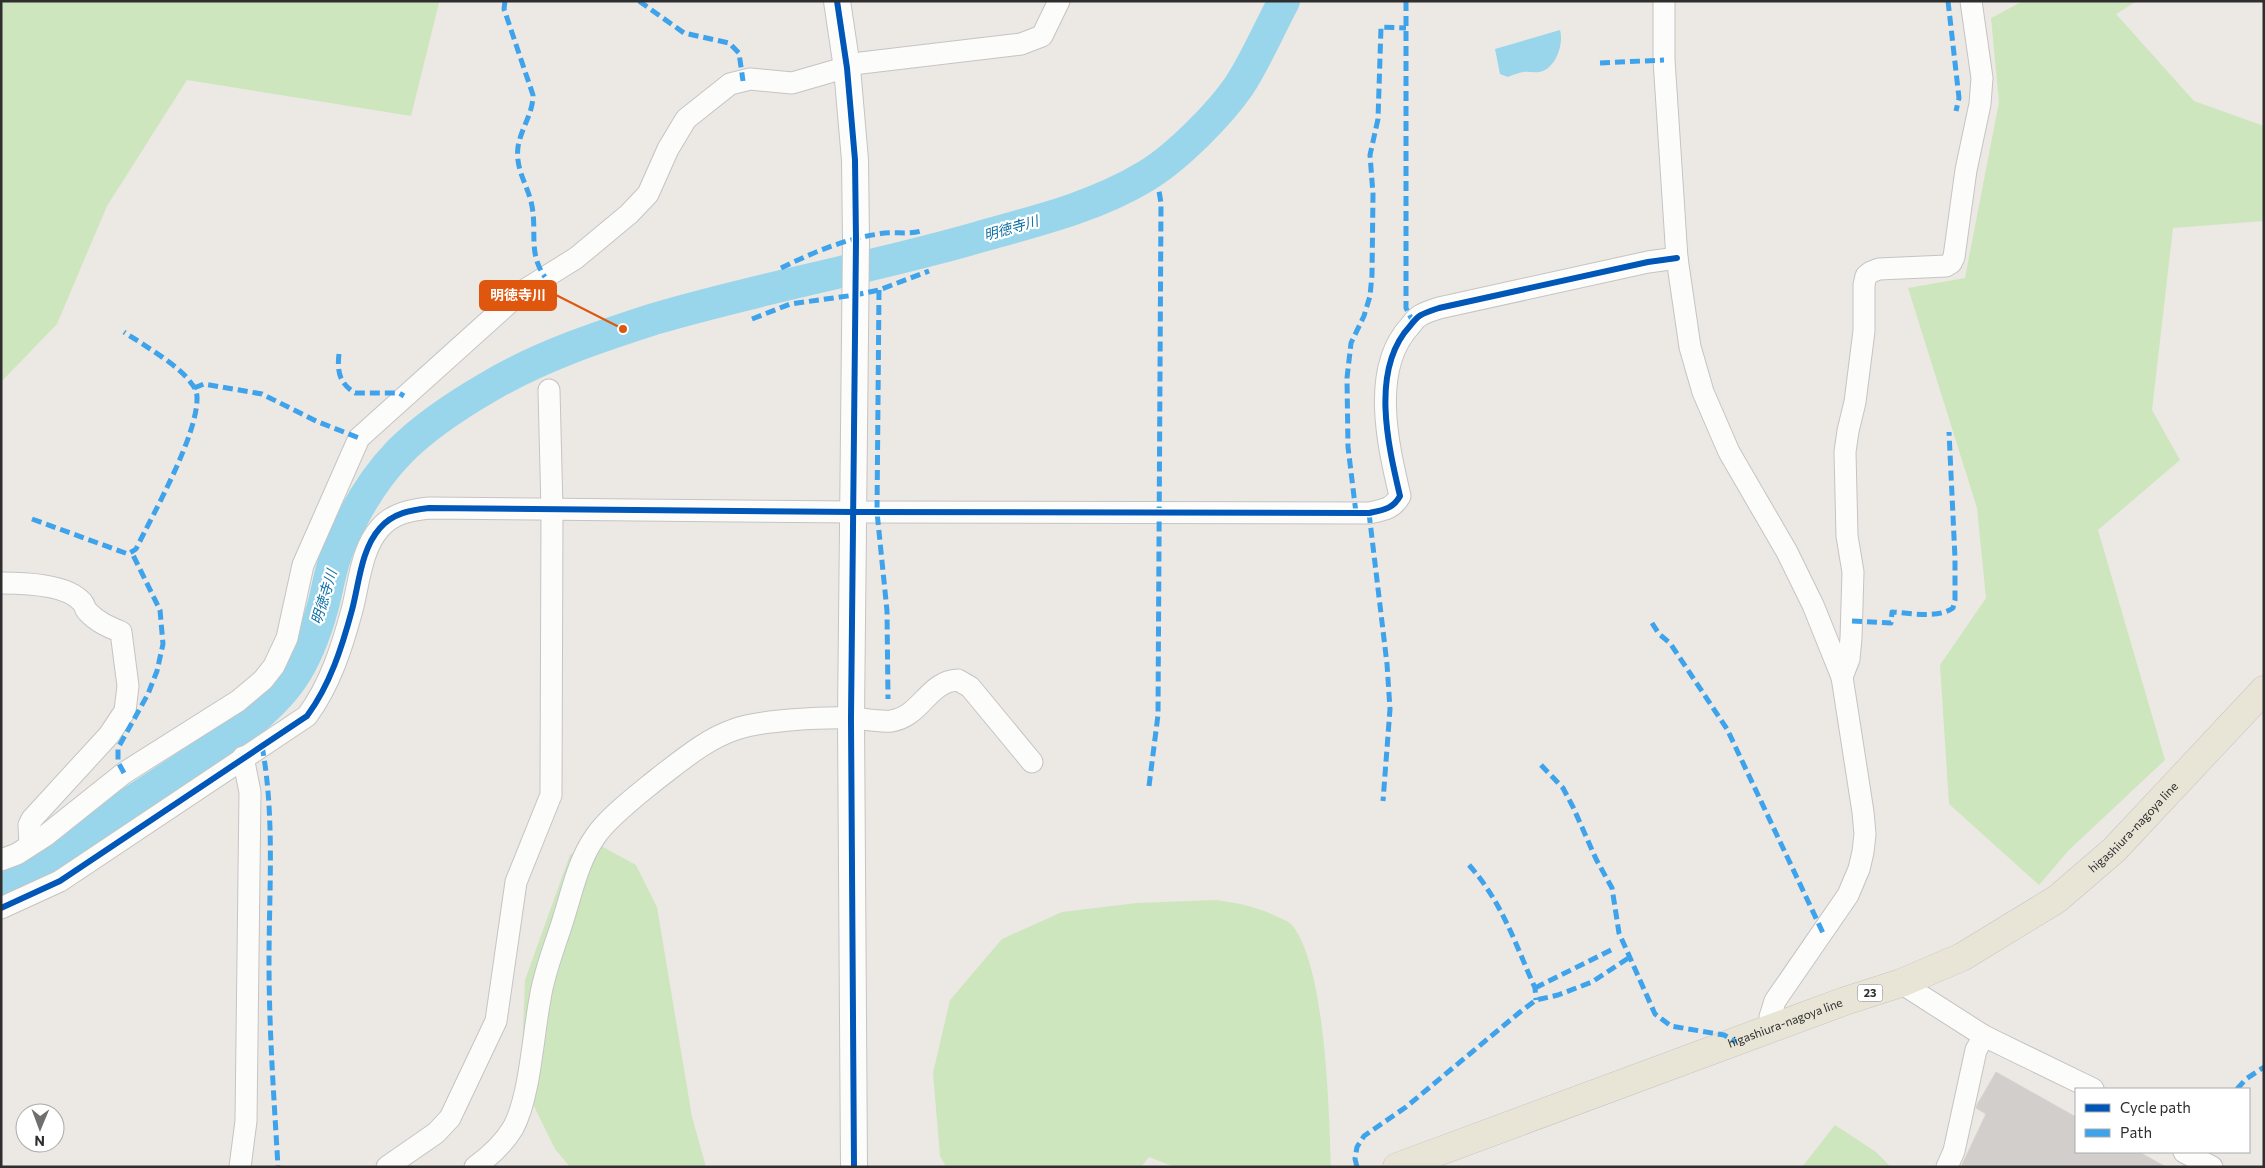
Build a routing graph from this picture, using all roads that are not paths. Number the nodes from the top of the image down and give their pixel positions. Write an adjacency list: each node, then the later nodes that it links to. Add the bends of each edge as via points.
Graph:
1 (837, 1): 5 (street)
2 (1059, 1): 5 (street, via 1042,36 1021,44 884,60)
3 (1664, 1): 6 (street, via 1664,60)
4 (1971, 1): 11 (street, via 1982,78 1954,257 1946,266 1878,269 1866,276 1864,285 1864,331 1846,452 1847,536 1853,572 1849,658)
5 (847, 68): 9 (street, via 855,160); 16 (street, via 792,83 750,79 730,84 686,119 648,194 629,214 576,258 520,293 359,438 303,565 287,638 274,666 263,680 230,706 124,774)
6 (1677, 258): 9 (street, via 1439,308 1420,315 1403,334 1390,359 1387,424 1400,496 1396,505 1385,510 1369,513); 11 (street, via 1690,347 1703,392 1729,452 1788,552)
7 (548, 390): 8 (street)
8 (552, 510): 9 (street); 14 (street, via 429,508 408,511 381,526 366,552 338,657 315,706 294,726); 25 (street, via 551,795 516,882 496,1021 450,1118 436,1133)
9 (855, 512): 13 (street)
10 (1, 583): 16 (street, via 53,587 82,602 87,612 99,622 121,632 128,686 125,712 109,735 32,819 29,825)
11 (1842, 677): 20 (street, via 1866,834 1863,852 1848,895 1776,1001 1770,1017)
12 (2264, 690): 19 (main road, higashiura-nagoya line / 23, via 2114,850 2057,899 1962,957)
13 (851, 718): 15 (street, via 899,719 917,708 937,686 958,680 970,687); 26 (street, via 754,724 718,736 644,789 595,836 582,861 542,986 522,1104 513,1128 500,1145); 27 (street)
14 (243, 757): 18 (street, via 60,882); 24 (street, via 250,792 246,1121)
15 (1032, 762)
16 (30, 845): 17 (street)
17 (1, 860)
18 (1, 908)
19 (1901, 983): 20 (main road, higashiura-nagoya line / 23); 21 (street)
20 (1772, 1030): 28 (main road, higashiura-nagoya line / 23)
21 (1984, 1036): 22 (street); 29 (street, via 1976,1050 1954,1151)
22 (2091, 1088)
23 (2186, 1158): 30 (street)
24 (240, 1167)
25 (387, 1167)
26 (475, 1167)
27 (854, 1167)
28 (1397, 1167)
29 (1947, 1167)
30 (2212, 1167)

